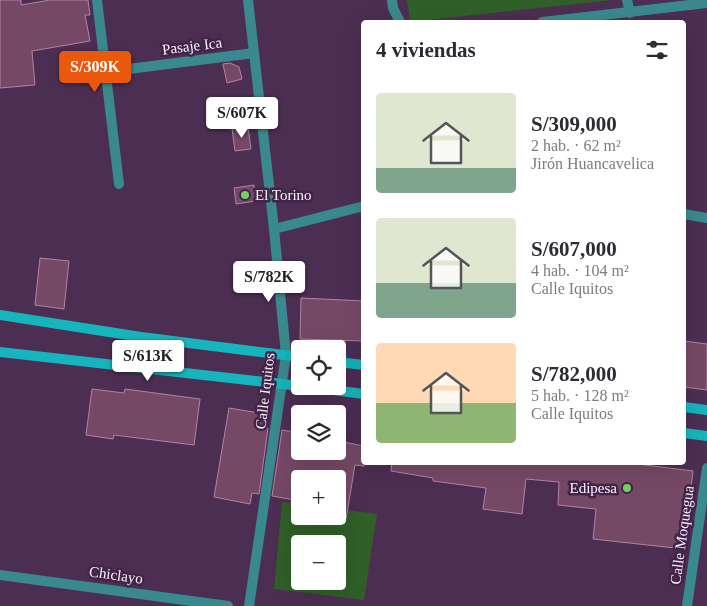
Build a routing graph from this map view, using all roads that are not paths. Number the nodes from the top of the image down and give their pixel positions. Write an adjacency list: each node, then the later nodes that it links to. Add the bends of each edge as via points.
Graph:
1 (97, 0): 10 (street)
2 (248, 0): 9 (street, Calle Iquitos)
3 (392, 0): 7 (street)
4 (627, 0): 6 (street)
5 (707, 3): 6 (street)
6 (630, 13): 8 (street)
7 (399, 20)
8 (562, 20)
9 (254, 53): 10 (street, Pasaje Ica); 15 (street, Calle Iquitos)
10 (105, 72): 11 (street)
11 (119, 184)
12 (361, 207): 15 (street)
13 (686, 214): 14 (street)
14 (707, 218)
15 (274, 228): 18 (street, Calle Iquitos)
16 (0, 315): 18 (main road)
17 (0, 352): 22 (main road)
18 (286, 355): 19 (main road); 22 (street, Calle Iquitos)
19 (291, 356)
20 (346, 363): 21 (main road)
21 (361, 365)
22 (283, 384): 23 (main road); 33 (street, Calle Iquitos)
23 (291, 385)
24 (346, 392): 25 (main road)
25 (361, 394)
26 (686, 407): 27 (main road)
27 (707, 410)
28 (686, 433): 29 (main road)
29 (707, 436)
30 (707, 468): 34 (street, Calle Moquegua)
31 (0, 574): 32 (street, Chiclayo)
32 (228, 606)
33 (248, 606)
34 (688, 606)

